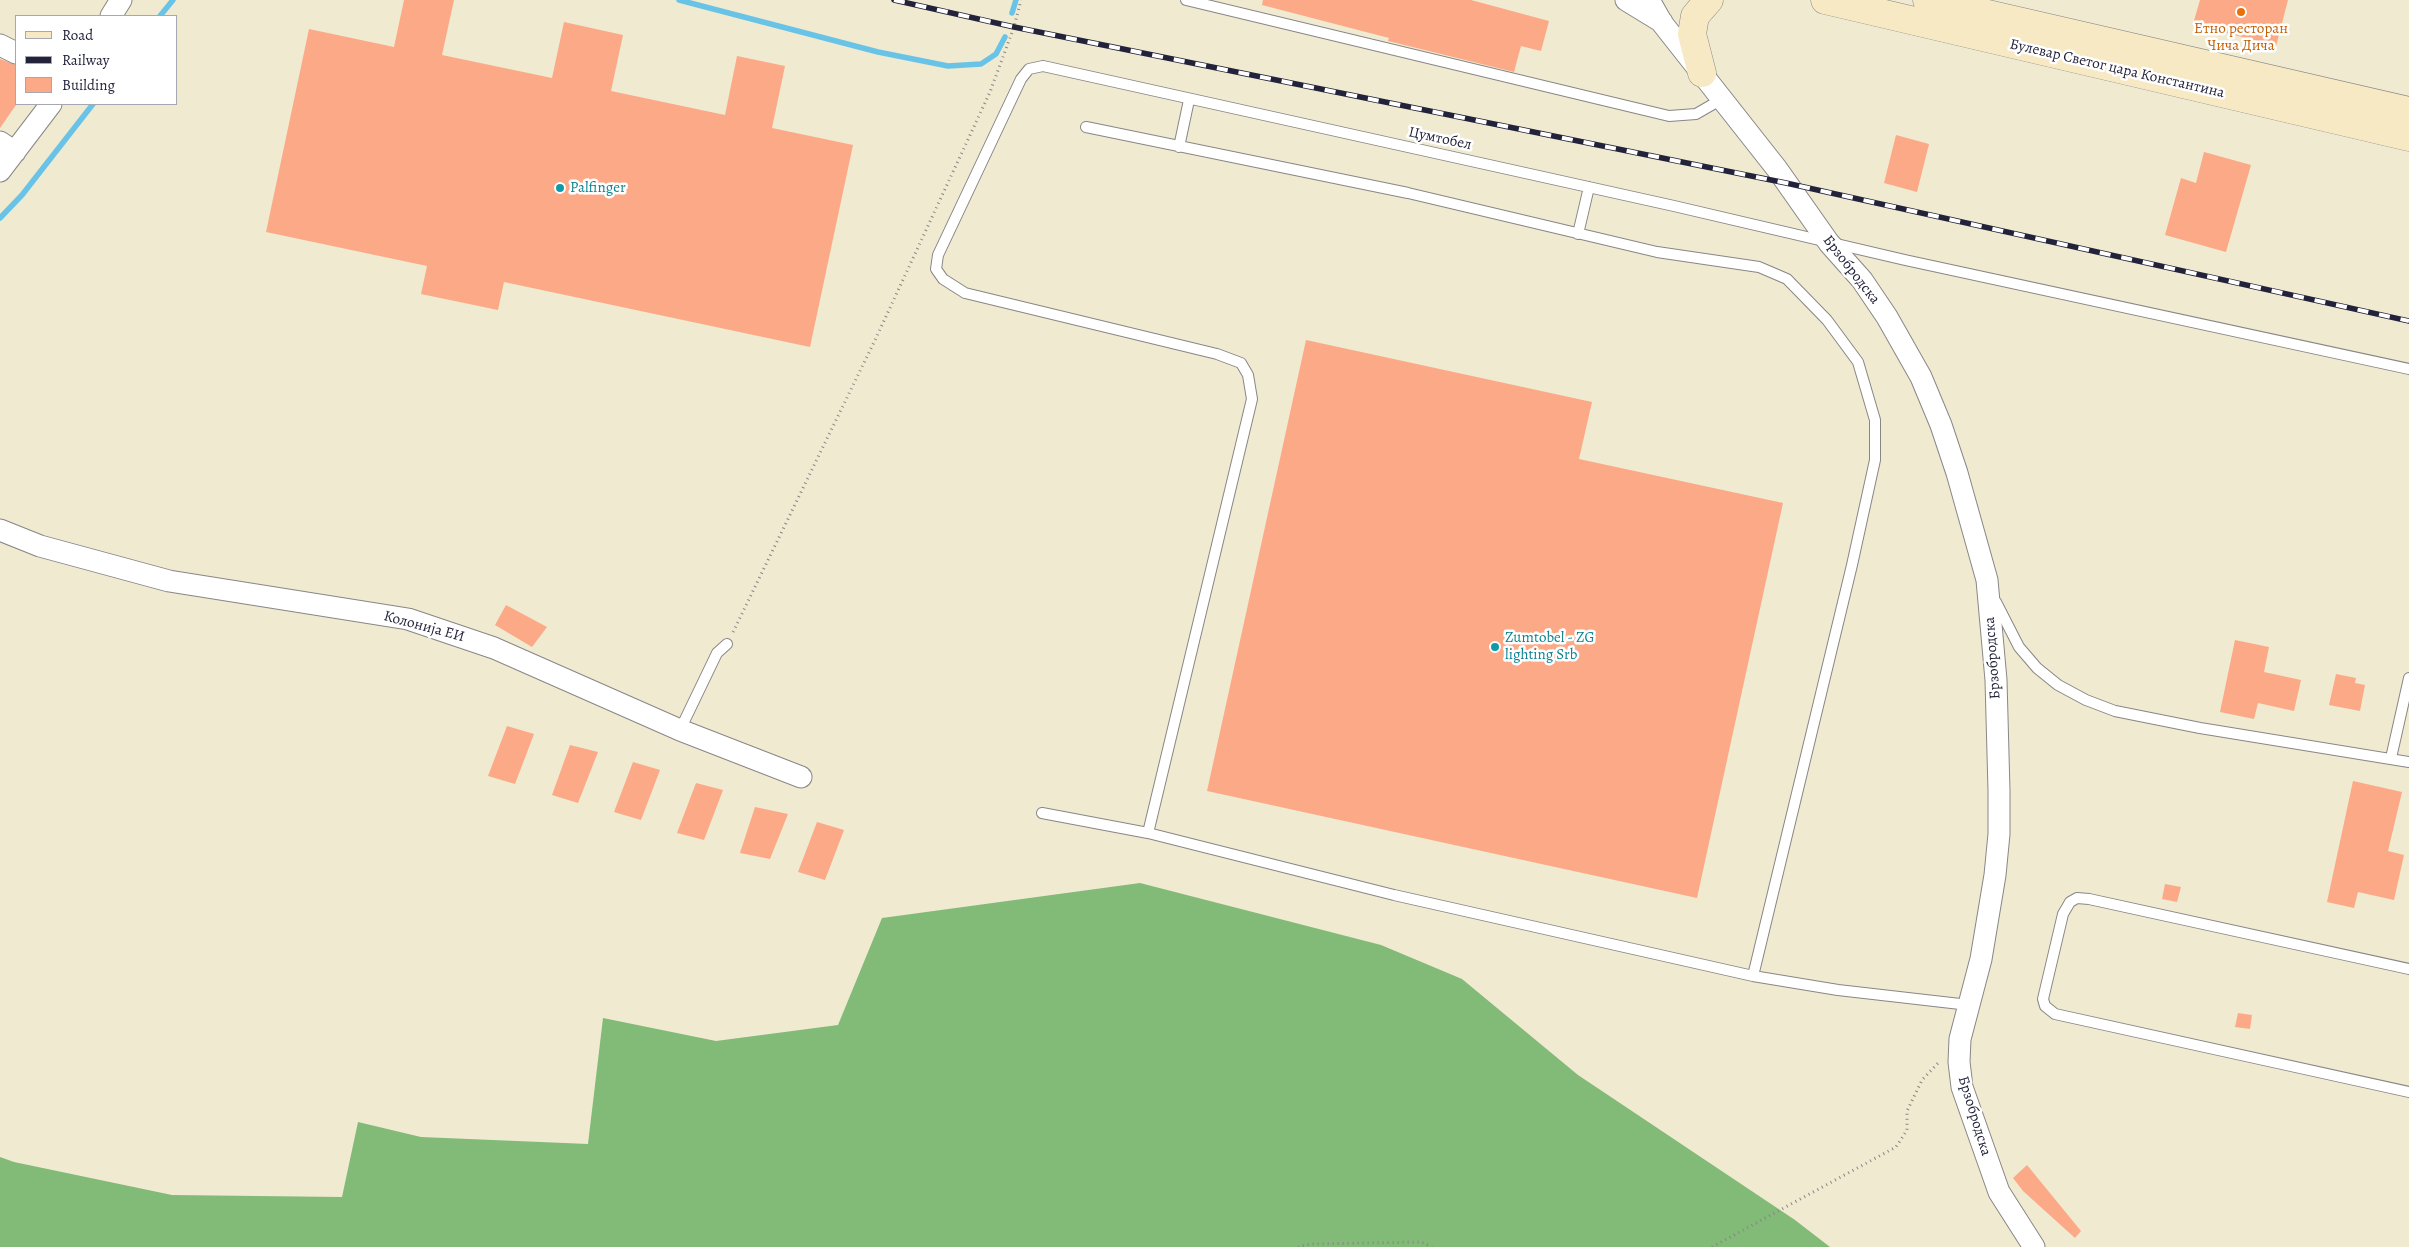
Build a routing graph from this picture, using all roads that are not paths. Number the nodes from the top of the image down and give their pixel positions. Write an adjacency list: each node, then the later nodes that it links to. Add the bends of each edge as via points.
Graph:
1 (1186, 0): 11 (lane, via 1669,116 1696,114)
2 (1626, 0): 7 (street)
3 (1649, 0): 7 (street)
4 (1709, 0): 10 (main road, via 1694,16 1692,34)
5 (1826, 0): 16 (main road, Булевар Светог цара Константина)
6 (1927, 0): 14 (main road, Булевар Светог цара Константина)
7 (1662, 23): 10 (street, Брзобродска)
8 (0, 45): 9 (street)
9 (15, 52)
10 (1702, 73): 11 (street, Брзобродска)
11 (1722, 99): 22 (street, Брзобродска)
12 (1189, 100): 18 (lane); 20 (lane, Цумтобел); 33 (lane, Цумтобел, via 1043,66 1029,69 1021,79 938,255 936,269 965,293 1217,354 1241,363 1248,375 1252,399)
13 (50, 105): 17 (street)
14 (2409, 111)
15 (1086, 127): 18 (lane)
16 (2409, 137)
17 (7, 147): 19 (street)
18 (1179, 147): 21 (lane, via 1408,193)
19 (0, 171)
20 (1589, 187): 21 (lane); 22 (lane, Цумтобел)
21 (1578, 234): 35 (lane, via 1658,252 1759,267 1787,279 1827,320 1858,362 1875,420 1875,460 1871,479)
22 (1829, 242): 23 (lane, Цумтобел); 25 (street, Брзобродска, via 1862,280 1921,377 1955,465)
23 (2409, 369)
24 (0, 530): 28 (street, Колонија ЕИ, via 40,546 169,581 408,619 494,648)
25 (1987, 580): 29 (lane, via 2000,614 2019,647 2058,685 2086,700 2115,711 2200,728); 36 (street, Брзобродска, via 1996,680 1999,834 1981,959)
26 (727, 644): 28 (lane, via 717,653)
27 (2409, 678): 29 (lane)
28 (680, 730): 31 (street, Колонија ЕИ)
29 (2392, 758): 30 (lane)
30 (2409, 762)
31 (801, 777)
32 (1042, 813): 33 (lane)
33 (1148, 833): 35 (lane, via 1394,895)
34 (2409, 969): 37 (lane, via 2077,898 2070,902 2063,914 2043,999 2045,1006 2056,1014)
35 (1753, 976): 36 (lane)
36 (1969, 1006): 38 (street, Брзобродска, via 1960,1039 1962,1087 1999,1192)
37 (2409, 1092)
38 (2034, 1247)

